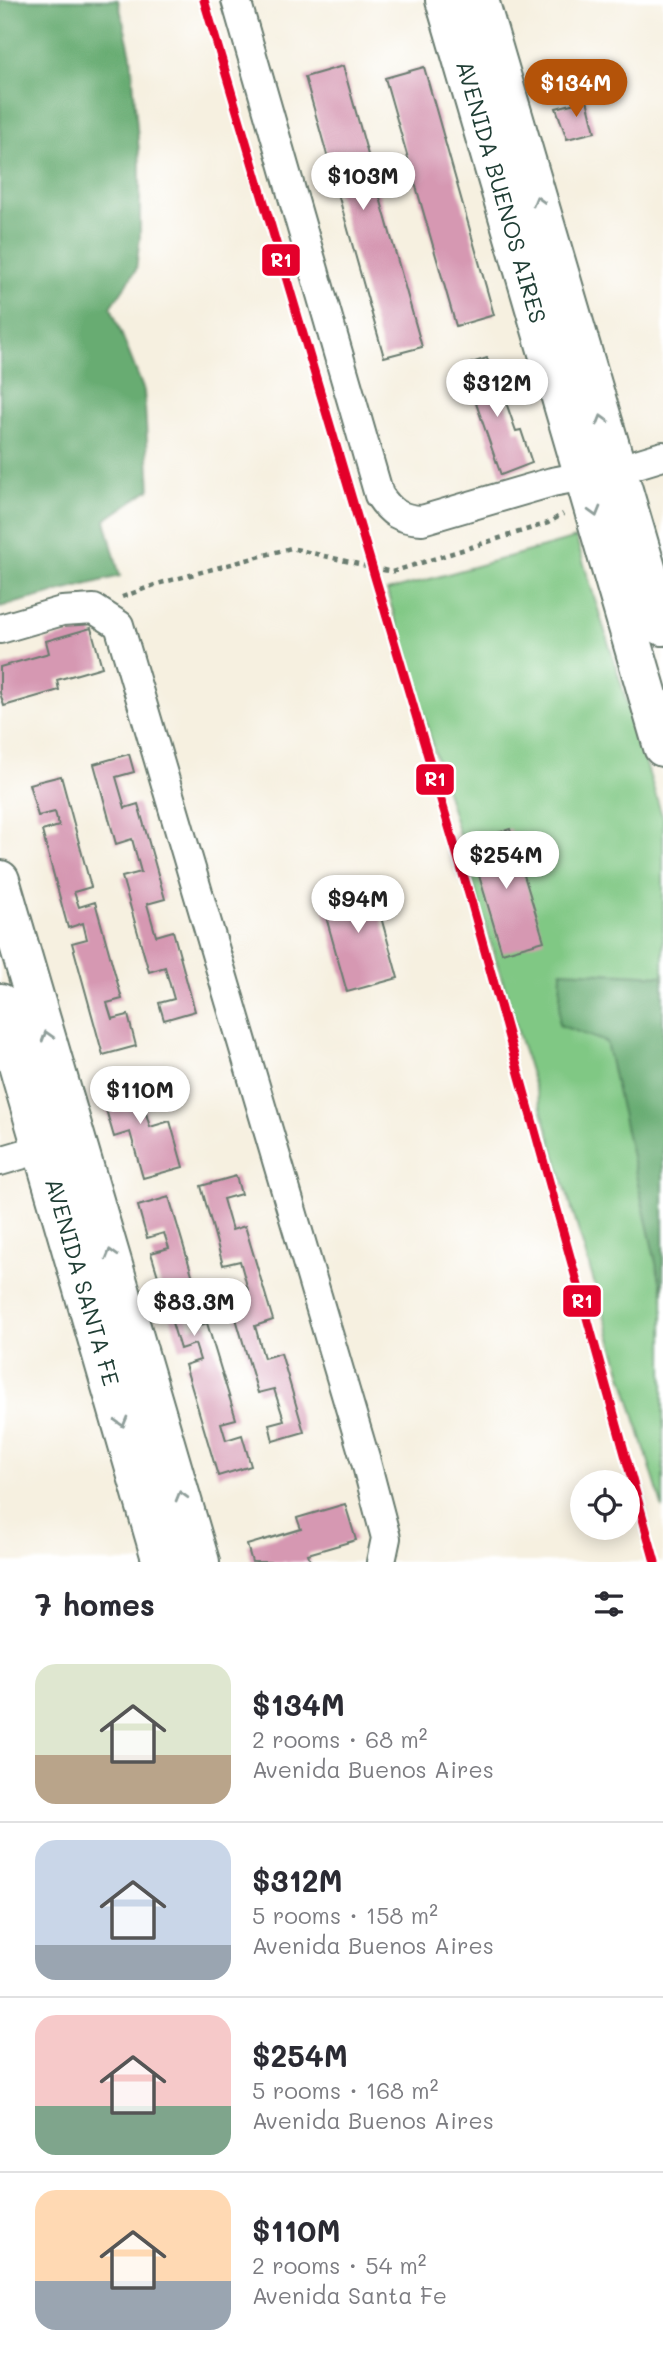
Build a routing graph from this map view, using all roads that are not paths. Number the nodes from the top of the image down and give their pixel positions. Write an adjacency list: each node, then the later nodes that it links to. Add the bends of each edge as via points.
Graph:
1 (236, 0): 5 (street, via 379,495 391,512 422,520 552,482)
2 (444, 0): 5 (main road, AVENIDA BUENOS AIRES)
3 (479, 0): 5 (main road, AVENIDA BUENOS AIRES, one-way to 3)
4 (663, 456): 5 (street)
5 (597, 481): 6 (main road, AVENIDA BUENOS AIRES); 8 (main road, AVENIDA BUENOS AIRES, one-way to 8)
6 (663, 626)
7 (0, 629): 15 (street, via 62,611 94,609 119,625 366,1462 386,1538)
8 (663, 747)
9 (0, 880): 11 (main road, AVENIDA SANTA FE, one-way to 9)
10 (0, 1003): 11 (main road, AVENIDA SANTA FE)
11 (60, 1143): 12 (street); 13 (main road, AVENIDA SANTA FE, one-way to 13); 14 (main road, AVENIDA SANTA FE, one-way to 11)
12 (0, 1161)
13 (162, 1562)
14 (200, 1562)
15 (381, 1562)

